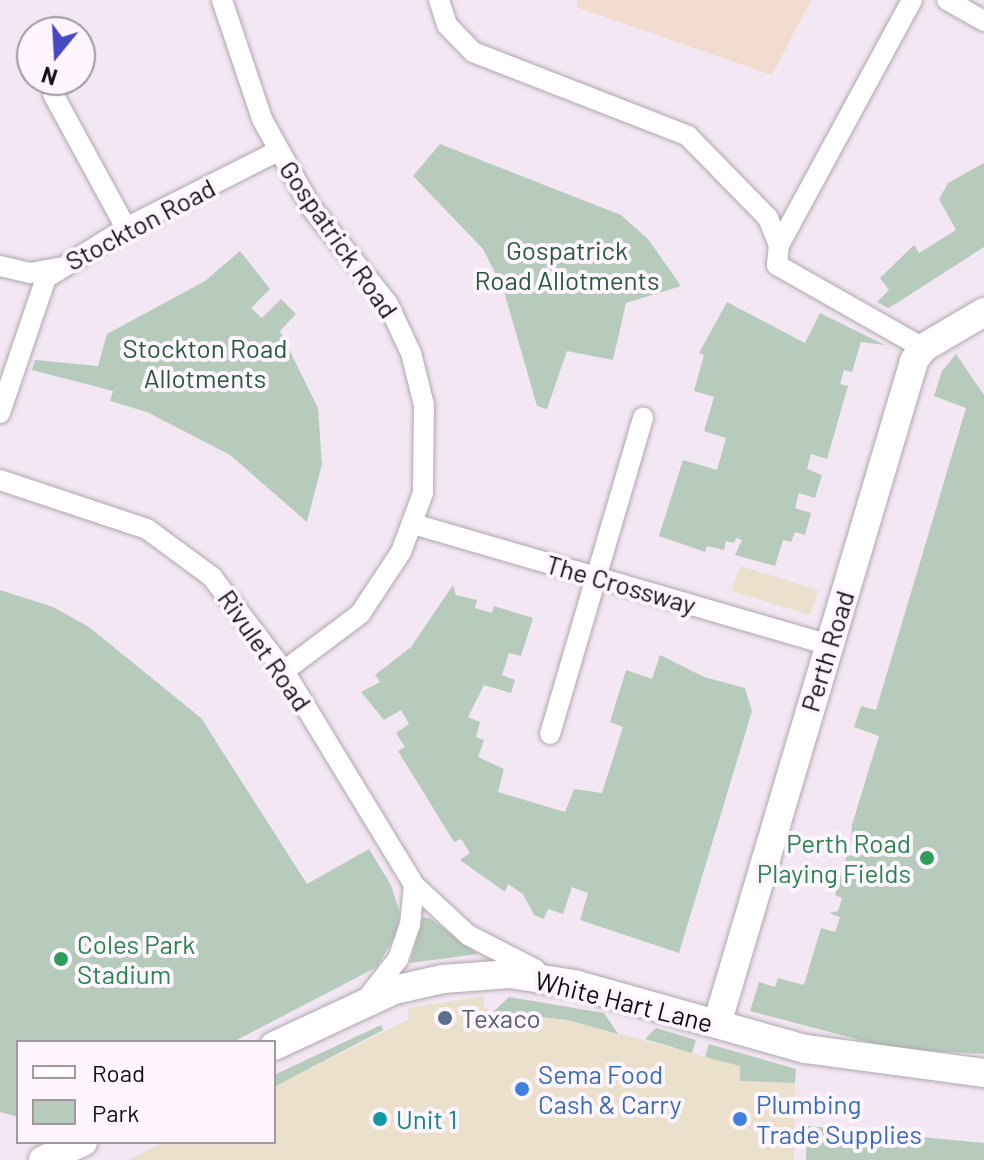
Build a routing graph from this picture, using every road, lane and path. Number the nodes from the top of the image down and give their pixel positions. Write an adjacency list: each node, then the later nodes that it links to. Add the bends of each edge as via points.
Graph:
1 (222, 0): 7 (street, Gospatrick Road, via 247,85)
2 (439, 0): 9 (street, via 447,25 473,52 688,136)
3 (912, 0): 8 (street)
4 (947, 0): 5 (street)
5 (984, 21)
6 (54, 96): 10 (street)
7 (278, 151): 10 (street, Stockton Road); 20 (street, Gospatrick Road, via 310,206 388,304 411,353 427,435 423,493)
8 (808, 192): 9 (street, via 786,212); 11 (street)
9 (751, 200): 11 (street, via 776,229)
10 (126, 228): 13 (street, Stockton Road)
11 (779, 245): 16 (street, via 781,271)
12 (8, 268): 13 (street, via 42,273); 14 (street, via 35,285)
13 (58, 268): 14 (street, Stockton Road)
14 (36, 296): 17 (street, Stockton Road)
15 (984, 312): 16 (street)
16 (923, 348): 22 (street, Perth Road, via 908,378)
17 (0, 413)
18 (643, 417): 21 (street)
19 (0, 480): 23 (street, Rivulet Road, via 128,520 165,540 230,595)
20 (413, 524): 21 (street, The Crossway); 23 (street, Gospatrick Road, via 360,614)
21 (596, 577): 22 (street, The Crossway); 24 (street)
22 (829, 645): 28 (street, Perth Road)
23 (284, 671): 25 (street, Rivulet Road)
24 (550, 734)
25 (414, 885): 26 (street, Rivulet Road, via 487,948); 27 (street, via 398,959)
26 (574, 984): 27 (street, White Hart Lane, via 510,974 476,975 413,985); 28 (street, White Hart Lane)
27 (361, 1002): 29 (street, White Hart Lane)
28 (717, 1024): 30 (street, White Hart Lane, via 849,1058)
29 (276, 1045)
30 (984, 1073)
31 (79, 1144): 32 (street)
32 (43, 1160)

